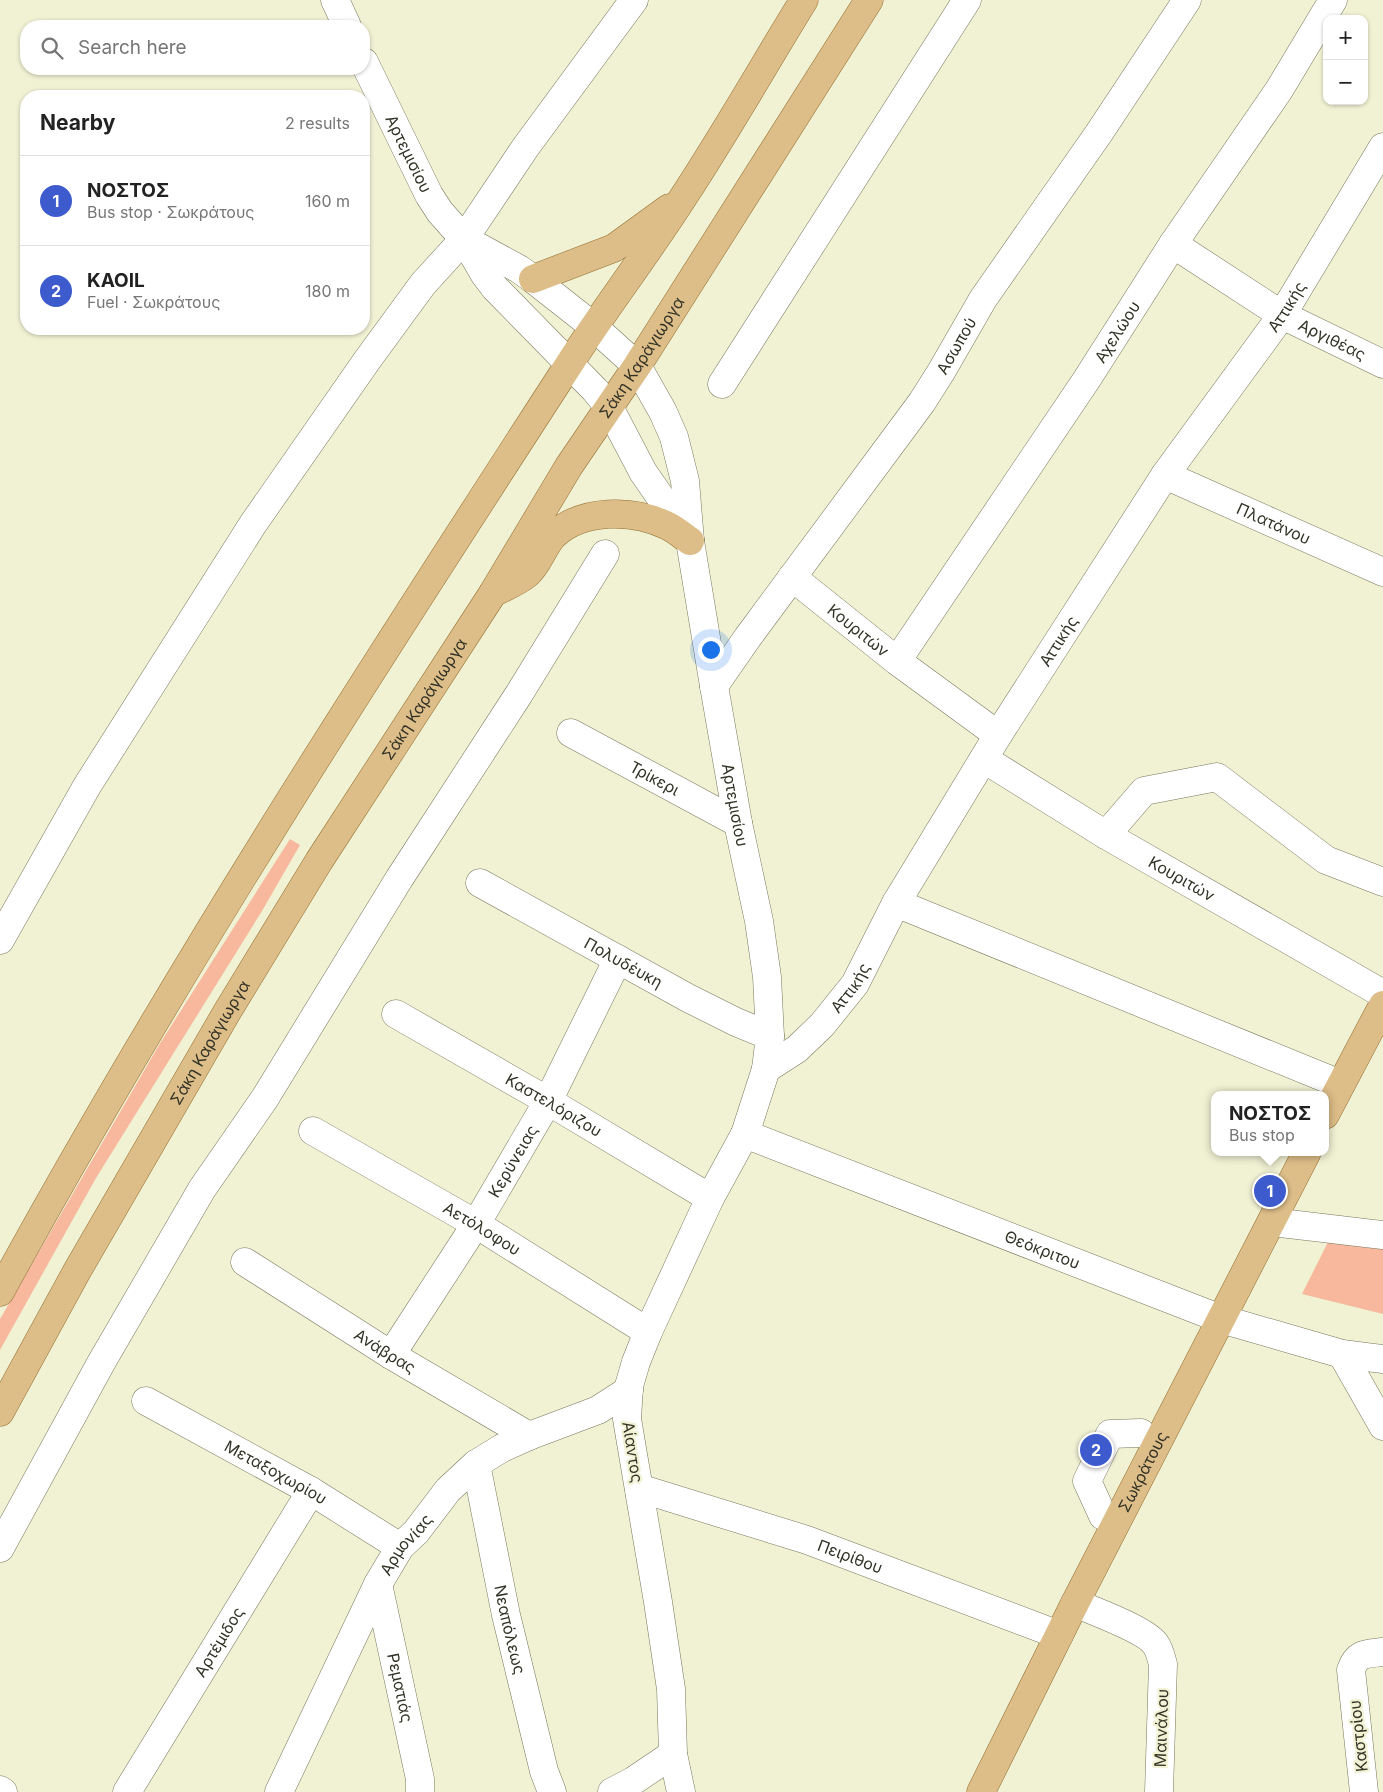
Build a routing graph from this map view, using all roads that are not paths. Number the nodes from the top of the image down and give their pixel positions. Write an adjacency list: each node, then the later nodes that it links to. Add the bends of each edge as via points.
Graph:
1 (335, 0): 8 (street)
2 (634, 0): 12 (street, via 525,148)
3 (804, 0): 11 (main road)
4 (869, 0): 19 (main road, Σάκη Καράγιωργα)
5 (967, 0): 20 (street)
6 (1188, 0): 26 (street, Ασωπού, via 983,299 922,402)
7 (1333, 0): 13 (street, Αχελώου, via 1278,90)
8 (344, 20)
9 (370, 74): 12 (street, Αρτεμισίου, via 428,194)
10 (1383, 147): 15 (street, Αττικής)
11 (684, 197): 14 (main road, via 614,248); 16 (main road)
12 (464, 239): 14 (street, Αρτεμισίου); 18 (street, via 494,288); 38 (street, via 423,284 253,524 87,786)
13 (1173, 244): 15 (street, Αργιθέας); 28 (street, Αχελώου, via 1087,379)
14 (533, 279): 16 (street, Αρτεμισίου)
15 (1282, 315): 17 (street, Αργιθέας); 22 (street, Αττικής)
16 (594, 327): 18 (main road); 19 (street, Αρτεμισίου)
17 (1383, 364)
18 (568, 365): 21 (street); 56 (main road, via 268,834 83,1142)
19 (636, 366): 21 (main road, Σάκη Καράγιωργα); 23 (street, Αρτεμισίου, via 674,437 685,481)
20 (722, 384)
21 (609, 407): 23 (street, via 643,472); 27 (main road, Σάκη Καράγιωργα, via 569,466)
22 (1165, 475): 25 (street, Πλατάνου); 31 (street, Αττικής)
23 (690, 541): 27 (main road, via 668,526 638,516 612,514 580,519 552,537 528,574); 29 (street, Αρτεμισίου)
24 (605, 554): 73 (street, via 265,1098 202,1189 101,1363)
25 (1383, 572)
26 (792, 577): 28 (street, Κουριτών); 29 (street, Ασωπού)
27 (493, 592): 64 (main road, Σάκη Καράγιωργα, via 318,861 227,1012 77,1271)
28 (897, 661): 31 (street, Κουριτών)
29 (714, 686): 33 (street, Αρτεμισίου)
30 (571, 733): 33 (street, Τρίκερι)
31 (998, 735): 32 (street, Αττικής)
32 (984, 759): 34 (street, Κουριτών); 37 (street, Αττικής)
33 (738, 823): 43 (street, Αρτεμισίου, via 760,921)
34 (1106, 835): 35 (street, via 1144,791 1217,777 1326,860); 40 (street, Κουριτών)
35 (1383, 882)
36 (480, 883): 39 (street, Πολυδέυκη)
37 (896, 903): 44 (street, Αττικής, via 855,984 797,1048); 45 (street)
38 (0, 940)
39 (618, 959): 43 (street, Πολυδέυκη, via 736,1022); 46 (street, Κερύνειας)
40 (1383, 994)
41 (1383, 1005): 45 (main road)
42 (396, 1014): 46 (street, Καστελόριζου)
43 (770, 1036): 44 (street, Αρτεμισίου)
44 (766, 1069): 49 (street)
45 (1340, 1084): 47 (main road)
46 (548, 1101): 51 (street, Καστελόριζου); 53 (street, Κερύνειας)
47 (1329, 1106)
48 (313, 1131): 53 (street, Αετόλοφου)
49 (745, 1134): 51 (street, Αίαντoς); 57 (street, Θεόκριτου)
50 (1304, 1156): 52 (main road, Σωκράτους)
51 (710, 1198): 58 (street, Αίαντoς)
52 (1272, 1222): 54 (street); 57 (main road, Σωκράτους)
53 (476, 1224): 58 (street, Αετόλοφου); 60 (street, Κερύνειας)
54 (1383, 1235)
55 (245, 1262): 60 (street, Ανάβρας)
56 (0, 1292)
57 (1221, 1319): 59 (street, Θεόκριτου); 75 (main road, Σωκράτους)
58 (648, 1332): 62 (street, Αίαντoς)
59 (1342, 1354): 61 (street, Θεόκριτου); 65 (street)
60 (391, 1355): 67 (street, Ανάβρας)
61 (1383, 1359)
62 (629, 1390): 67 (street, Αρμονίας, via 598,1410); 69 (street, Αίαντoς, via 628,1419)
63 (146, 1401): 70 (street, Μεταξοχωρίου)
64 (0, 1412)
65 (1383, 1426)
66 (1141, 1433): 71 (street, via 1110,1434 1087,1481)
67 (529, 1436): 68 (street, Αρμονίας)
68 (476, 1464): 72 (street, Αρμονίας, via 448,1490 416,1532); 82 (street, Νεαπόλεως, via 506,1615)
69 (639, 1488): 76 (street, Πειρίθου, via 806,1540); 78 (street, Αίαντoς, via 671,1689)
70 (311, 1491): 72 (street, Μεταξοχωρίου); 79 (street, Αρτέμιδος)
71 (1103, 1516)
72 (400, 1547): 74 (street, Αρμονίας)
73 (0, 1548)
74 (378, 1584): 80 (street, Αρμονίας); 81 (street, Ρεματιάς, via 420,1779)
75 (1075, 1603): 76 (main road, Σωκράτους); 86 (street, Μαινάλου, via 1144,1635 1156,1645 1163,1664)
76 (1059, 1635): 85 (main road, Σωκράτους)
77 (1383, 1652): 87 (street, Καστρίου, via 1360,1655 1352,1670)
78 (673, 1754): 83 (street); 84 (street, Αίαντoς)
79 (127, 1792)
80 (279, 1792)
81 (420, 1792)
82 (552, 1792)
83 (612, 1792)
84 (680, 1792)
85 (981, 1792)
86 (1160, 1792)
87 (1364, 1792)

